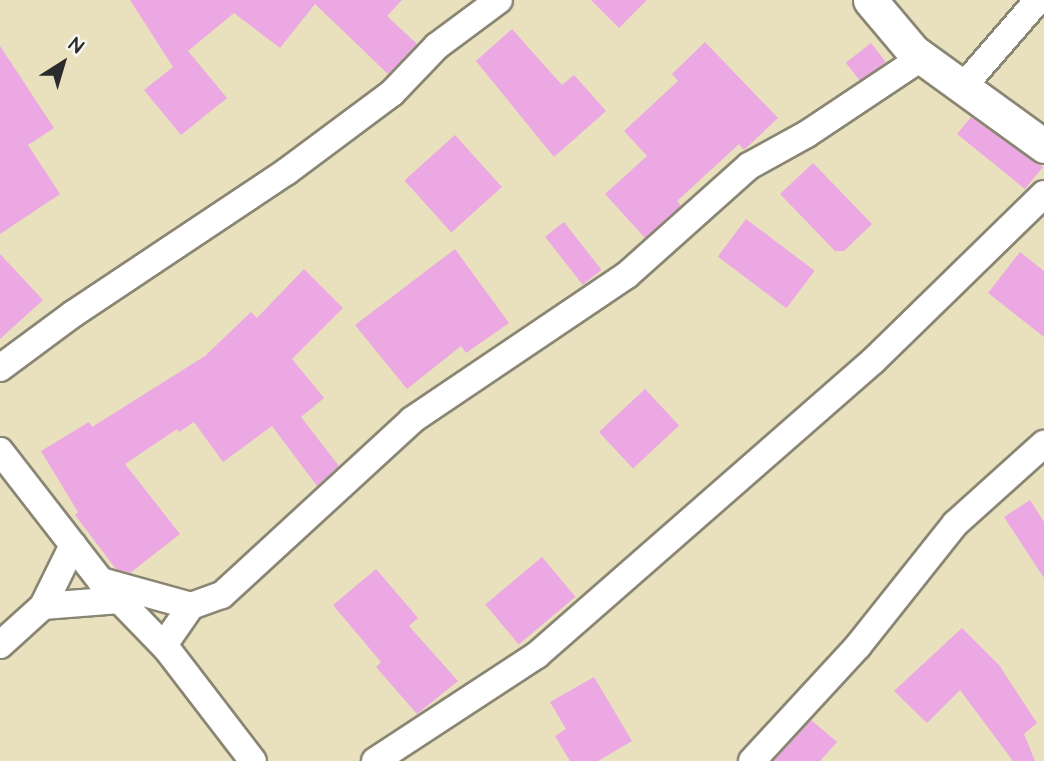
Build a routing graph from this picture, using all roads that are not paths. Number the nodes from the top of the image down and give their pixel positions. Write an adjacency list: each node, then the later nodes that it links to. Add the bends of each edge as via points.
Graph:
1 (499, 0): 8 (street, via 437,47 393,93 286,172)
2 (870, 0): 4 (street)
3 (1038, 0): 5 (street)
4 (921, 58): 5 (street); 15 (street, via 750,166 627,275 412,420 236,584 210,601)
5 (961, 89): 6 (street)
6 (1044, 146)
7 (1044, 194): 19 (street, via 873,361 537,655)
8 (0, 368)
9 (1044, 444): 20 (street, via 955,524 858,646)
10 (0, 451): 11 (street)
11 (73, 545): 12 (street); 14 (street)
12 (102, 581): 13 (street); 15 (street)
13 (120, 600): 14 (street); 17 (street)
14 (43, 606): 16 (street)
15 (191, 606): 17 (street)
16 (0, 645)
17 (164, 645): 18 (street)
18 (253, 761)
19 (375, 761)
20 (752, 761)

